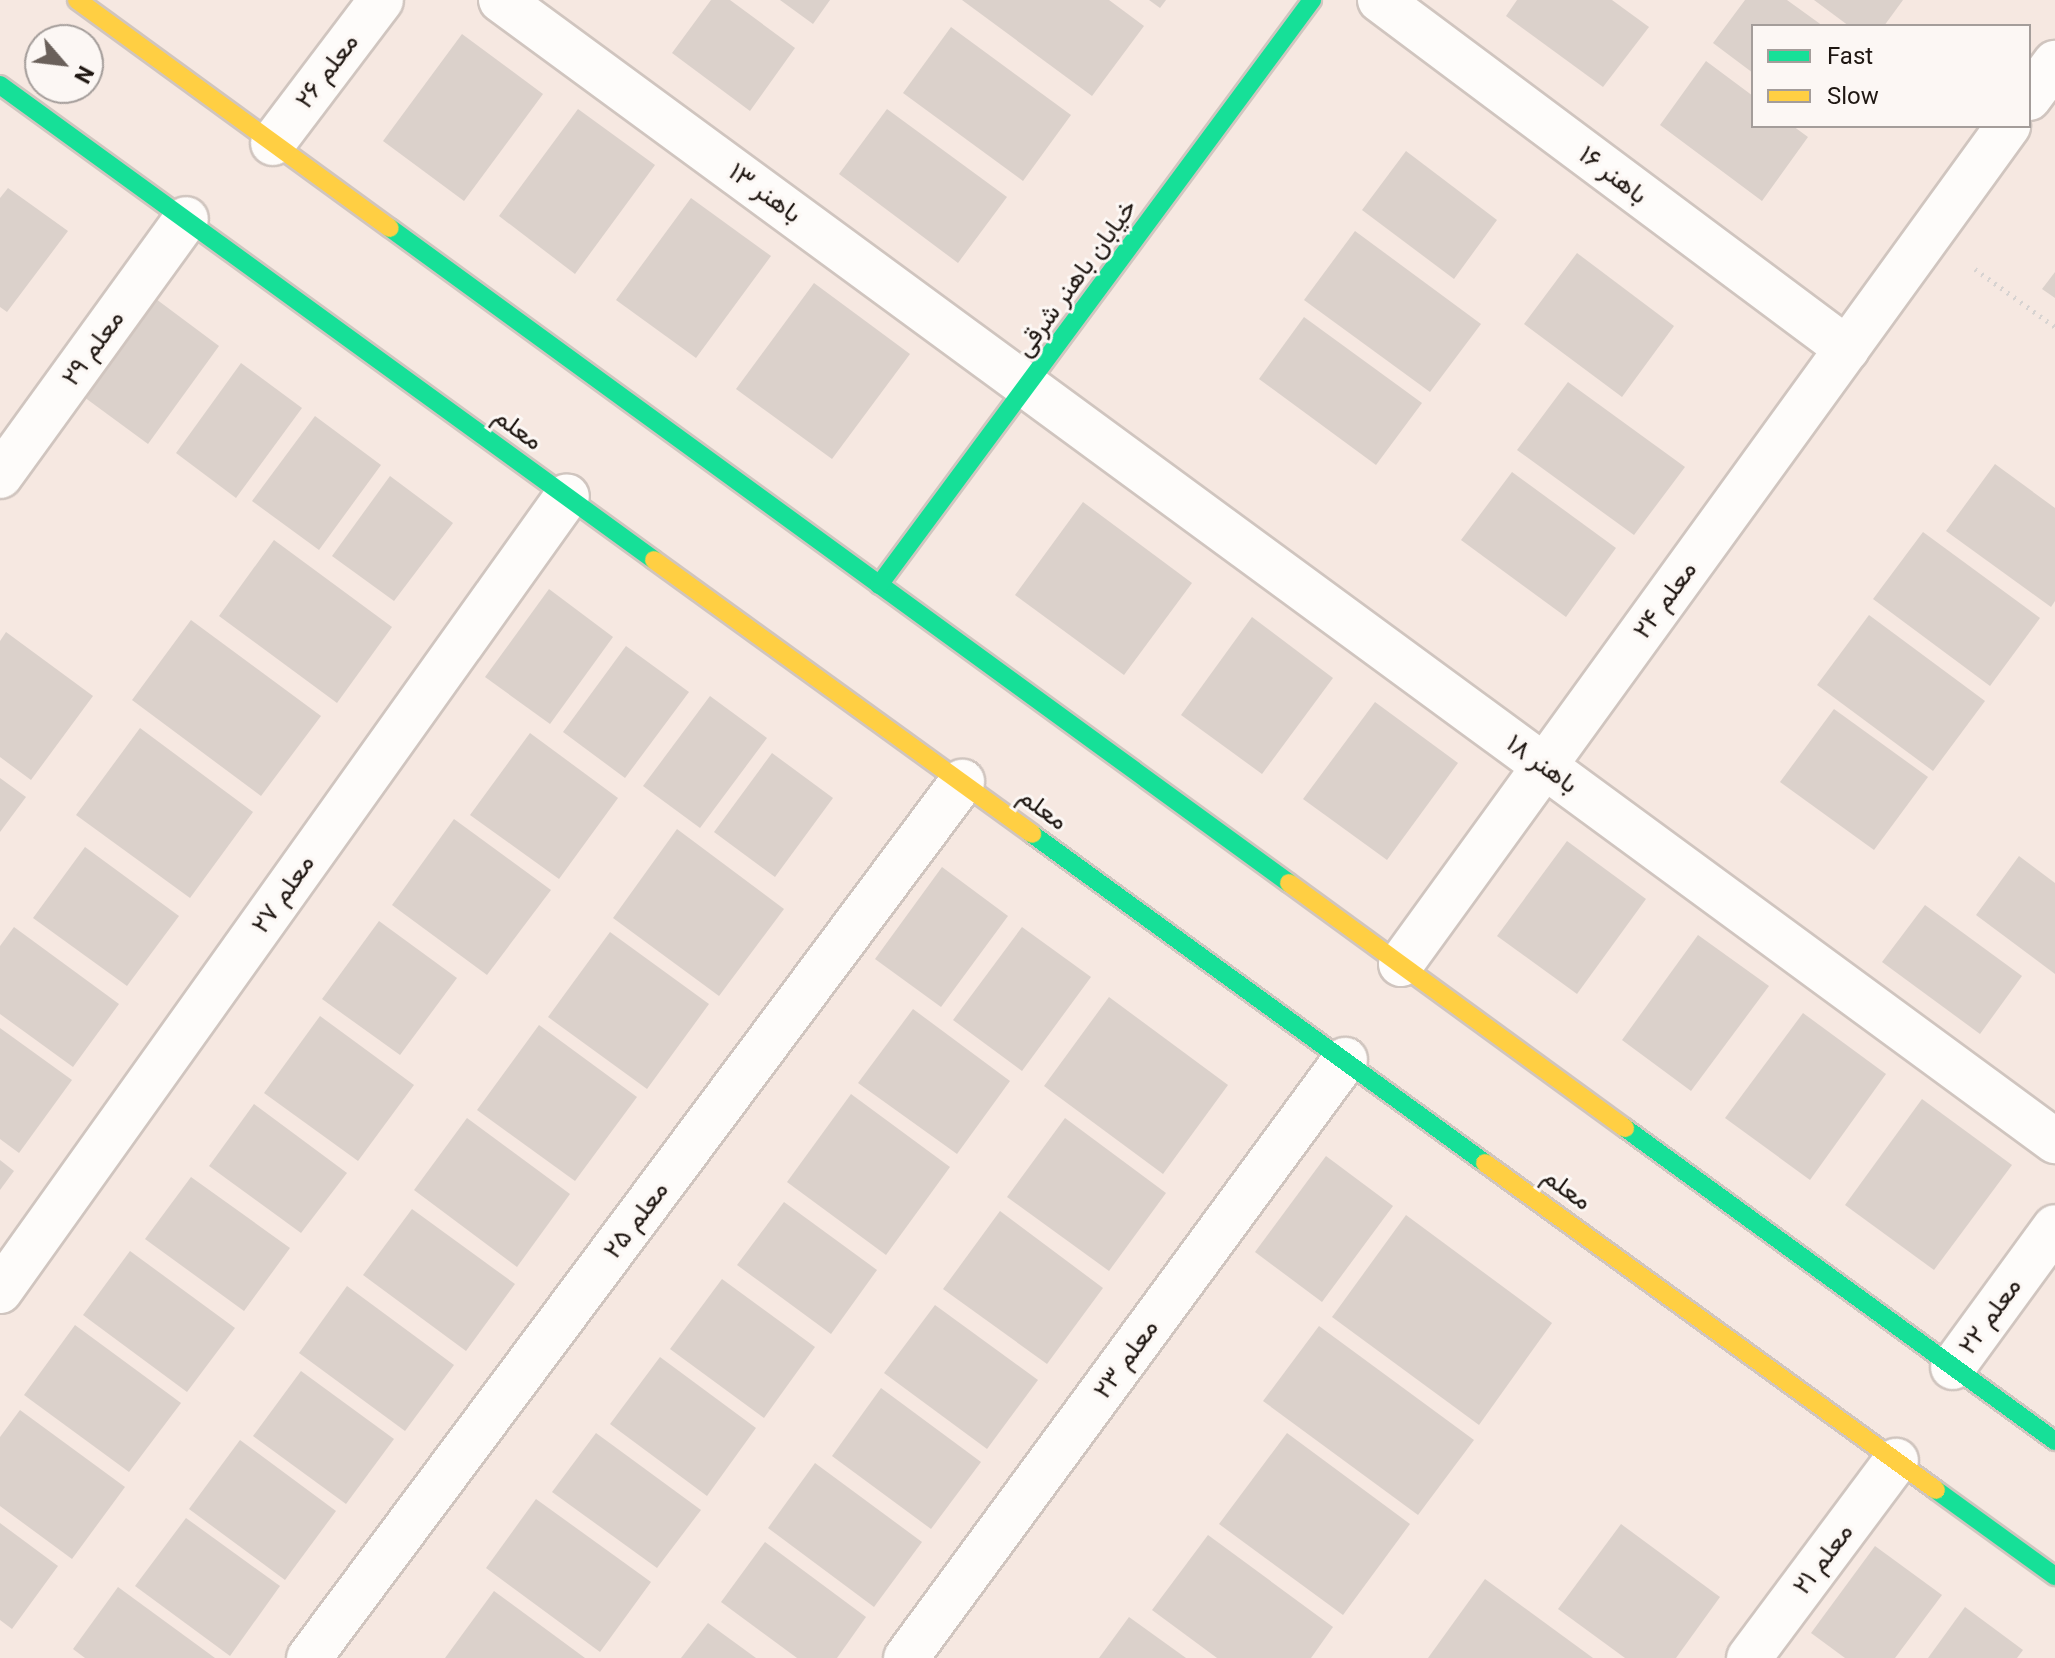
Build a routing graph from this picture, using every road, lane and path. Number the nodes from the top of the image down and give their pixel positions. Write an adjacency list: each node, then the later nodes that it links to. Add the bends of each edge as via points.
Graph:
1 (77, 0): 10 (main road)
2 (381, 0): 10 (street, معلم ۲۶)
3 (501, 0): 15 (street, باهنر ۱۳)
4 (1312, 0): 15 (main road, خیابان باهنر شرقی)
5 (1380, 0): 14 (street, باهنر ۱۶)
6 (2055, 63): 8 (street)
7 (0, 85): 11 (main road, معلم)
8 (2031, 95)
9 (2007, 128): 12 (street, معلم ۲۴)
10 (273, 143): 18 (main road)
11 (186, 219): 16 (street, معلم ۲۹); 17 (main road, معلم)
12 (1928, 235): 13 (path); 14 (street, معلم ۲۴)
13 (2055, 327)
14 (1847, 349): 19 (street, معلم ۲۴)
15 (1029, 386): 18 (main road, خیابان باهنر شرقی); 19 (street, باهنر ۱۸)
16 (0, 476)
17 (567, 496): 20 (main road, معلم); 25 (street, معلم ۲۷)
18 (879, 585): 21 (main road)
19 (1544, 765): 21 (street, معلم ۲۴); 23 (street, باهنر ۱۸)
20 (962, 782): 22 (main road, معلم); 30 (street, معلم ۲۵)
21 (1401, 964): 26 (main road)
22 (1345, 1060): 28 (main road, معلم); 31 (street, معلم ۲۳)
23 (2055, 1141)
24 (2055, 1227): 26 (street, معلم ۲۲)
25 (0, 1291)
26 (1953, 1367): 27 (main road)
27 (2055, 1441)
28 (1896, 1461): 29 (main road, معلم); 32 (street, معلم ۲۱)
29 (2055, 1576)
30 (309, 1658)
31 (906, 1658)
32 (1749, 1658)

